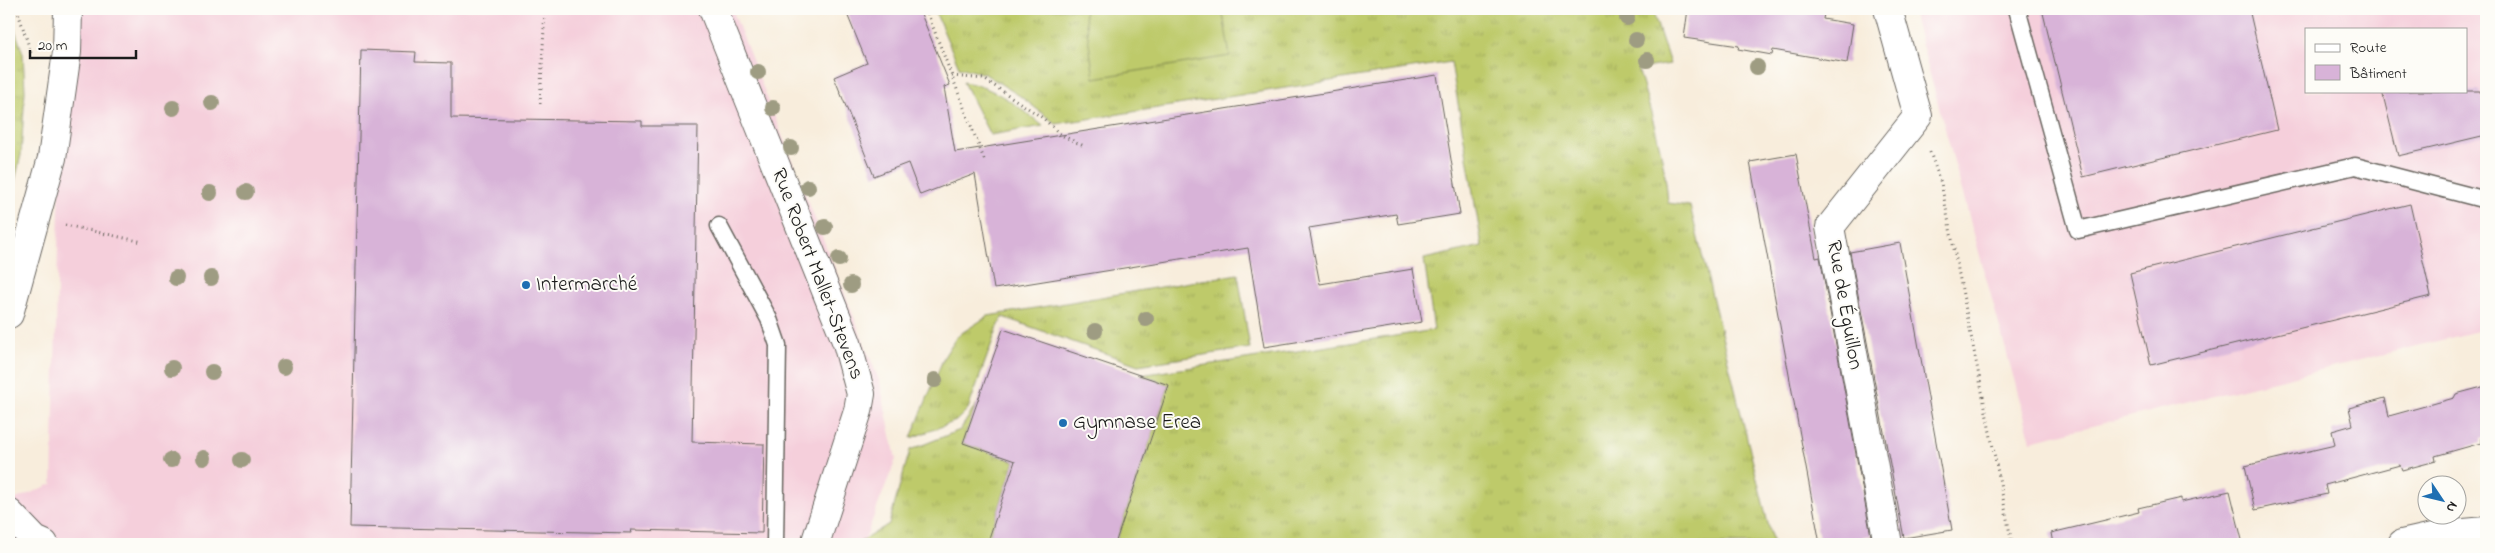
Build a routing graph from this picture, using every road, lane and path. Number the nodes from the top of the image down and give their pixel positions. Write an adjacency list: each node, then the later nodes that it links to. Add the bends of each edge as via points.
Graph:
1 (68, 9): 13 (street, via 67,52 52,158)
2 (545, 9): 8 (path)
3 (713, 9): 21 (street, Rue Robert Mallet-Stevens, via 847,343 861,394)
4 (926, 9): 7 (path)
5 (1888, 9): 9 (street)
6 (2017, 9): 12 (lane, via 2078,230 2355,166)
7 (952, 76): 10 (path, via 984,79 1043,118 1061,136); 11 (path)
8 (540, 104)
9 (1918, 116): 22 (street, Rue de Éguillon, via 1830,227); 23 (path, via 1941,183)
10 (1084, 146)
11 (986, 162)
12 (2486, 200)
13 (36, 219): 15 (path); 16 (street)
14 (719, 226): 20 (lane, via 769,318 778,345)
15 (143, 242)
16 (9, 314)
17 (9, 513): 19 (street)
18 (2486, 531): 24 (street, via 2442,535)
19 (44, 544)
20 (775, 544)
21 (815, 544)
22 (1888, 544)
23 (2012, 544)
24 (2402, 544)

